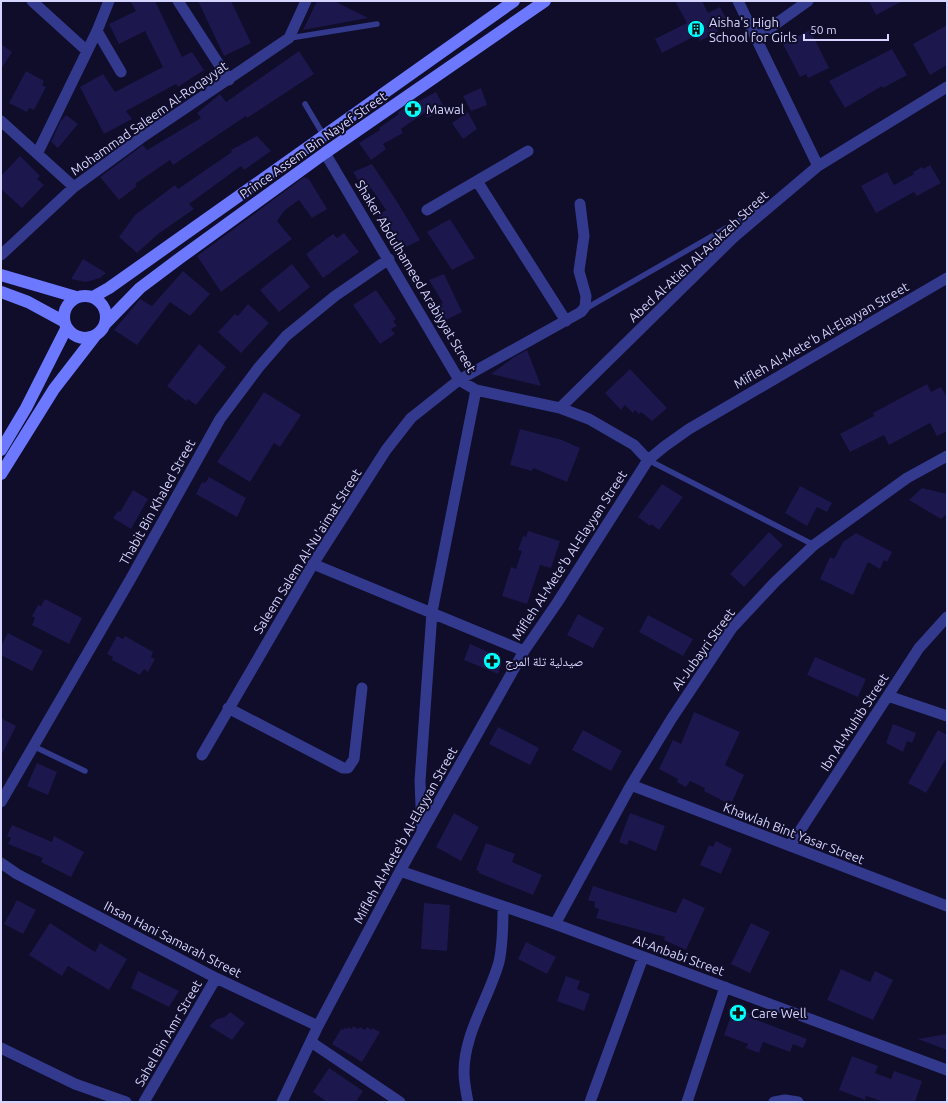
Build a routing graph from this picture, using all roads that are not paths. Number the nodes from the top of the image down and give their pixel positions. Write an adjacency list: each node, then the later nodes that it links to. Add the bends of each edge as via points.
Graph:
1 (32, 1): 13 (street)
2 (109, 1): 10 (street)
3 (178, 1): 15 (street)
4 (306, 1): 11 (street)
5 (514, 1): 19 (main road, Prince Assem Bin Nayef Street)
6 (546, 1): 22 (main road, Prince Assem Bin Nayef Street)
7 (738, 1): 12 (street)
8 (808, 1): 12 (street)
9 (377, 24): 11 (lane)
10 (97, 31): 13 (street); 14 (street)
11 (289, 38): 15 (street, Mohammad Saleem Al-Roqayyat)
12 (756, 38): 23 (street)
13 (87, 51): 21 (street)
14 (121, 72)
15 (229, 80): 25 (street, Mohammad Saleem Al-Roqayyat)
16 (947, 86): 23 (street, Abed Al-Atieh Al-Arakzeh Street)
17 (305, 104): 19 (lane)
18 (1, 120): 21 (street)
19 (324, 136): 35 (main road, Prince Assem Bin Nayef Street, via 109,288)
20 (528, 151): 24 (street)
21 (38, 152): 25 (street)
22 (325, 152): 30 (street, Shaker Abdulhameed Arabiyyat Street); 37 (main road, Prince Assem Bin Nayef Street, via 140,288)
23 (818, 166): 26 (street, Abed Al-Atieh Al-Arakzeh Street)
24 (477, 181): 28 (street); 38 (street)
25 (74, 186): 29 (street, Mohammad Saleem Al-Roqayyat)
26 (780, 197): 36 (lane); 43 (street, Abed Al-Atieh Al-Arakzeh Street, via 705,265)
27 (580, 204): 36 (street, via 584,236 579,271 586,296 585,307)
28 (427, 210)
29 (1, 255)
30 (389, 258): 41 (street, Shaker Abdulhameed Arabiyyat Street); 57 (street, Thabit Bin Khaled Street, via 335,296 286,336 220,419)
31 (1, 275): 34 (main road)
32 (947, 278): 46 (street, Mifleh Al-Mete'b Al-Elayyan Street, via 689,429)
33 (1, 292): 39 (main road, via 28,302)
34 (76, 297): 35 (main road); 39 (main road, via 65,307)
35 (92, 297): 37 (main road, via 100,302)
36 (581, 312): 38 (street, Saleem Salem Al-Nu'aimat Street)
37 (106, 319): 40 (main road, via 101,331)
38 (566, 321): 41 (street, Saleem Salem Al-Nu'aimat Street)
39 (65, 325): 40 (main road, via 73,335 82,338); 44 (main road, via 26,408)
40 (95, 336): 47 (main road, via 54,389)
41 (459, 380): 42 (street, Shaker Abdulhameed Arabiyyat Street); 49 (street, Saleem Salem Al-Nu'aimat Street, via 411,418 386,450)
42 (476, 390): 43 (street, Shaker Abdulhameed Arabiyyat Street); 50 (street)
43 (560, 408): 46 (street, Shaker Abdulhameed Arabiyyat Street, via 590,419 634,444)
44 (1, 450)
45 (947, 456): 48 (street, Al-Jubayri Street, via 907,478)
46 (648, 460): 48 (lane); 52 (street, Mifleh Al-Mete'b Al-Elayyan Street)
47 (1, 474)
48 (814, 545): 60 (street, Al-Jubayri Street, via 732,628)
49 (313, 564): 50 (street); 55 (street, Saleem Salem Al-Nu'aimat Street)
50 (432, 612): 52 (street); 62 (street, via 420,781)
51 (947, 617): 54 (street, Ibn Al-Muhib Street, via 919,648)
52 (524, 652): 62 (street, Mifleh Al-Mete'b Al-Elayyan Street)
53 (362, 688): 55 (street, via 354,760 348,768 343,768)
54 (888, 696): 56 (street); 63 (street, Ibn Al-Muhib Street)
55 (228, 708): 58 (street, Saleem Salem Al-Nu'aimat Street)
56 (947, 716)
57 (33, 746): 59 (lane); 61 (street, Thabit Bin Khaled Street)
58 (202, 755)
59 (85, 771)
60 (632, 784): 63 (street, Khawlah Bint Yasar Street); 70 (street, Al-Jubayri Street)
61 (1, 802)
62 (422, 831): 66 (street, Mifleh Al-Mete'b Al-Elayyan Street)
63 (790, 846): 68 (street, Khawlah Bint Yasar Street)
64 (1, 863): 67 (street, Ihsan Hani Samarah Street)
65 (1, 870): 67 (street, Ihsan Hani Samarah Street)
66 (400, 871): 69 (street, Al-Anbabi Street); 74 (street, Mifleh Al-Mete'b Al-Elayyan Street)
67 (17, 874): 72 (street, Ihsan Hani Samarah Street)
68 (947, 906)
69 (503, 907): 70 (street, Al-Anbabi Street); 82 (street, via 499,960 468,1049 464,1071)
70 (555, 924): 71 (street, Al-Anbabi Street)
71 (644, 957): 73 (street, Al-Anbabi Street); 83 (street)
72 (216, 978): 74 (street, Ihsan Hani Samarah Street); 79 (street, Sahel Bin Amr Street)
73 (725, 987): 77 (street, Al-Anbabi Street); 84 (street)
74 (318, 1026): 75 (street, Mifleh Al-Mete'b Al-Elayyan Street)
75 (311, 1042): 80 (street, Mifleh Al-Mete'b Al-Elayyan Street); 81 (street)
76 (1, 1048): 78 (street, via 75,1084)
77 (947, 1070)
78 (126, 1102)
79 (144, 1102)
80 (282, 1102)
81 (400, 1102)
82 (468, 1102)
83 (590, 1102)
84 (687, 1102)
85 (774, 1102): 86 (street)
86 (798, 1102)

